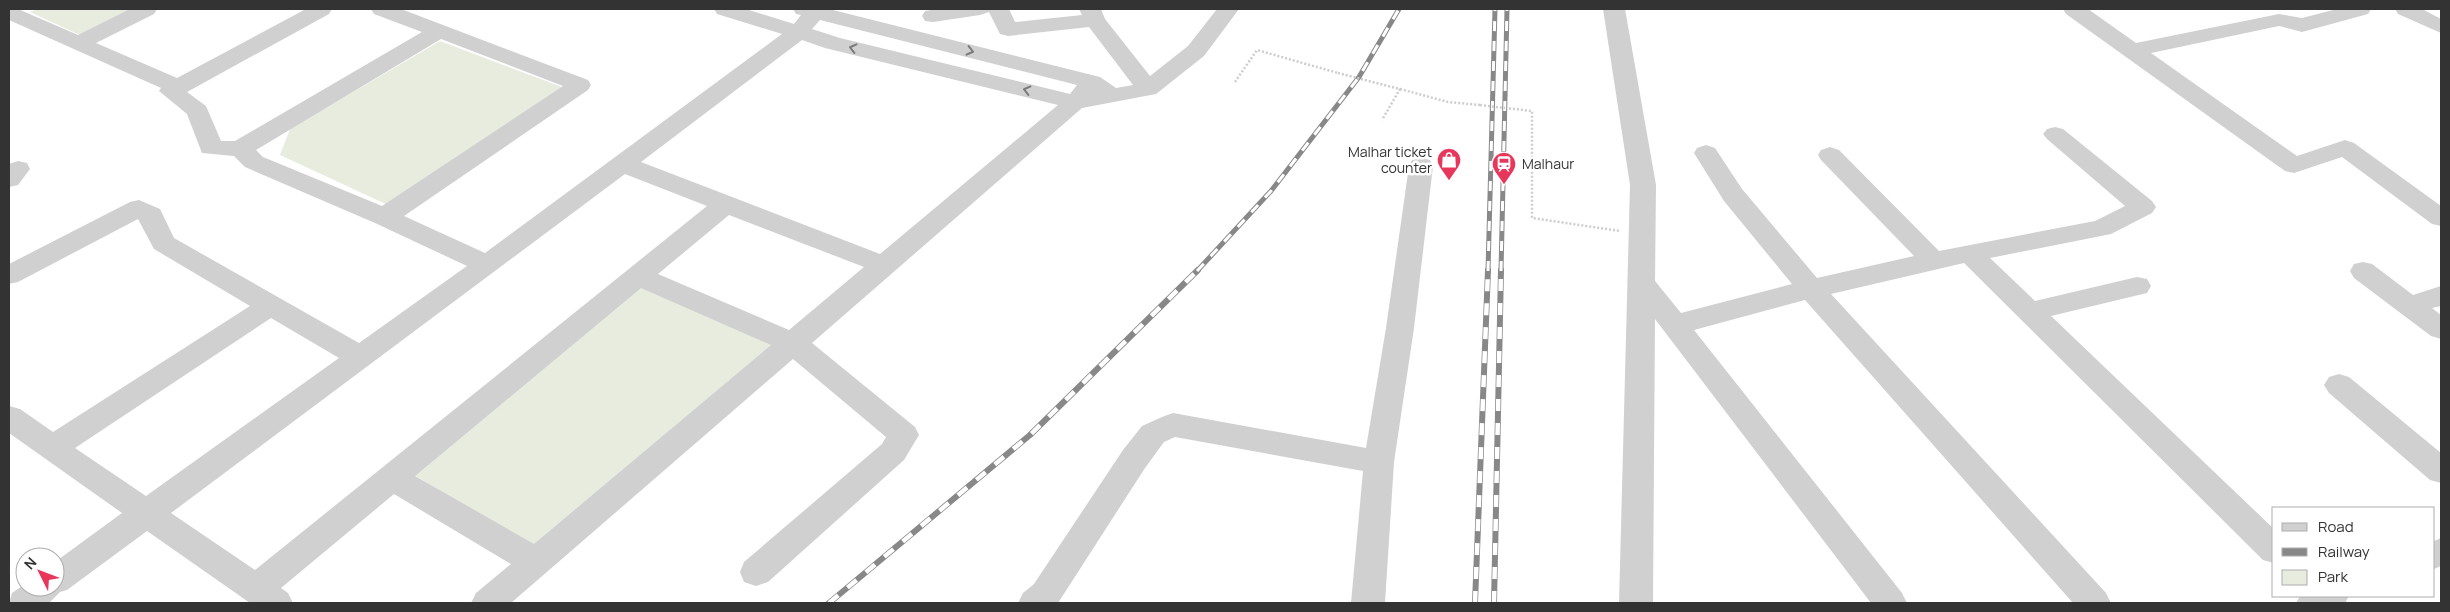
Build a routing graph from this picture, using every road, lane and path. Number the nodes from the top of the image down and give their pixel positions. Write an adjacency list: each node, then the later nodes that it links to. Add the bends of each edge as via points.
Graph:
1 (146, 9): 21 (street)
2 (298, 9): 25 (street)
3 (321, 9): 25 (street)
4 (382, 9): 18 (street)
5 (725, 9): 16 (street)
6 (980, 9): 14 (street)
7 (998, 9): 15 (street, via 1008,29)
8 (1228, 9): 26 (street, via 1196,51)
9 (1614, 9): 39 (street, via 1643,185)
10 (2074, 9): 22 (street)
11 (2360, 9): 22 (street, via 2302,25 2279,20)
12 (2406, 9): 17 (street)
13 (13, 12): 21 (street)
14 (932, 12): 20 (street)
15 (1093, 14): 26 (street)
16 (806, 18): 19 (street); 23 (street, one-way to 16); 34 (street)
17 (2441, 27)
18 (439, 31): 31 (street); 37 (street, via 580,86)
19 (909, 36): 20 (street); 23 (street)
20 (930, 41): 28 (street, one-way to 28)
21 (78, 43): 25 (street)
22 (2133, 50): 38 (street, via 2294,165 2345,148)
23 (887, 56): 28 (street, one-way to 23)
24 (1235, 82): 27 (path, bridge, via 1257,50)
25 (171, 86): 31 (street, via 198,111 211,148)
26 (1148, 89): 28 (street, via 1116,95)
27 (1400, 89): 29 (path); 39 (path, bridge, via 1448,102 1532,111 1532,218)
28 (1083, 92): 43 (street)
29 (1382, 120)
30 (2055, 134): 40 (street, via 2143,207 2102,228)
31 (240, 149): 37 (street, via 254,162)
32 (1706, 153): 49 (street, via 1733,195)
33 (1830, 156): 41 (street)
34 (622, 164): 36 (street); 42 (street)
35 (1421, 166): 61 (street)
36 (726, 204): 43 (street); 46 (street)
37 (384, 217): 42 (street)
38 (2441, 218)
39 (1643, 234): 47 (street)
40 (1969, 253): 41 (street); 53 (street)
41 (1934, 261): 49 (street)
42 (486, 265): 57 (street)
43 (884, 265): 56 (street)
44 (2363, 271): 52 (street)
45 (9, 275): 51 (street, via 139,208 151,215 163,243)
46 (638, 276): 56 (street); 63 (street)
47 (1642, 283): 54 (street); 73 (street)
48 (2137, 286): 53 (street)
49 (1811, 289): 54 (street); 75 (street)
50 (2441, 296): 52 (street)
51 (271, 305): 57 (street); 60 (street)
52 (2410, 306): 55 (street)
53 (2029, 312): 65 (street)
54 (1674, 325): 74 (street)
55 (2441, 329)
56 (793, 343): 66 (street); 67 (street, via 904,435 893,452)
57 (360, 357): 64 (street)
58 (2338, 385): 62 (street)
59 (9, 417): 60 (street)
60 (52, 448): 64 (street)
61 (1379, 462): 71 (street, via 1173,425 1153,434 1046,594); 72 (street)
62 (2441, 472)
63 (392, 478): 66 (street); 69 (street)
64 (148, 512): 68 (street); 69 (street)
65 (2272, 548)
66 (536, 562): 70 (street)
67 (756, 572)
68 (65, 573)
69 (266, 596)
70 (488, 603)
71 (1035, 603)
72 (1368, 603)
73 (1636, 603)
74 (1890, 603)
75 (2094, 603)

